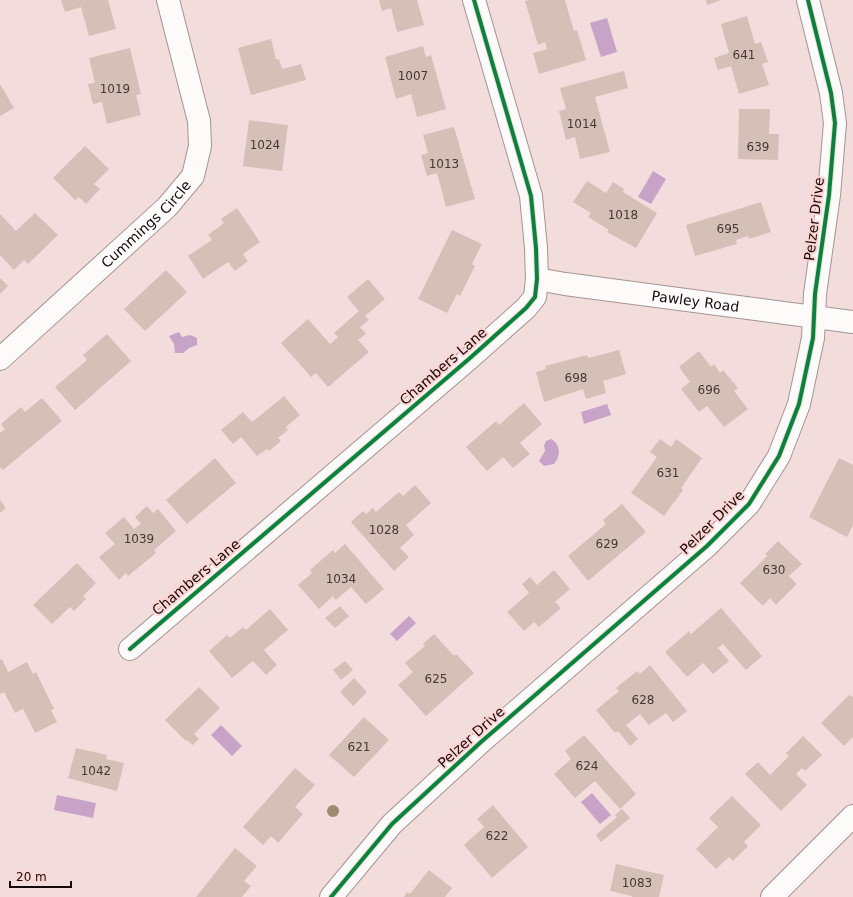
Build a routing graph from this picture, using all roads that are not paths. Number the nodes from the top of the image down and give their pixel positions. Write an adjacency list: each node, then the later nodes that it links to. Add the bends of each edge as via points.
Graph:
1 (168, 0): 7 (street, Cummings Circle, via 199,121 200,146 192,176 167,207)
2 (474, 0): 4 (street, Chambers Lane, via 531,196)
3 (814, 1): 5 (street, Pelzer Drive, via 835,123)
4 (537, 279): 5 (street, Pawley Road); 8 (street, Chambers Lane, via 535,296 526,308)
5 (814, 317): 6 (street, Pawley Road); 10 (street, Pelzer Drive, via 813,338 799,404 779,456 749,504 678,571 480,742 392,824)
6 (853, 322)
7 (0, 360)
8 (130, 649)
9 (853, 816): 11 (street)
10 (331, 897)
11 (772, 897)

